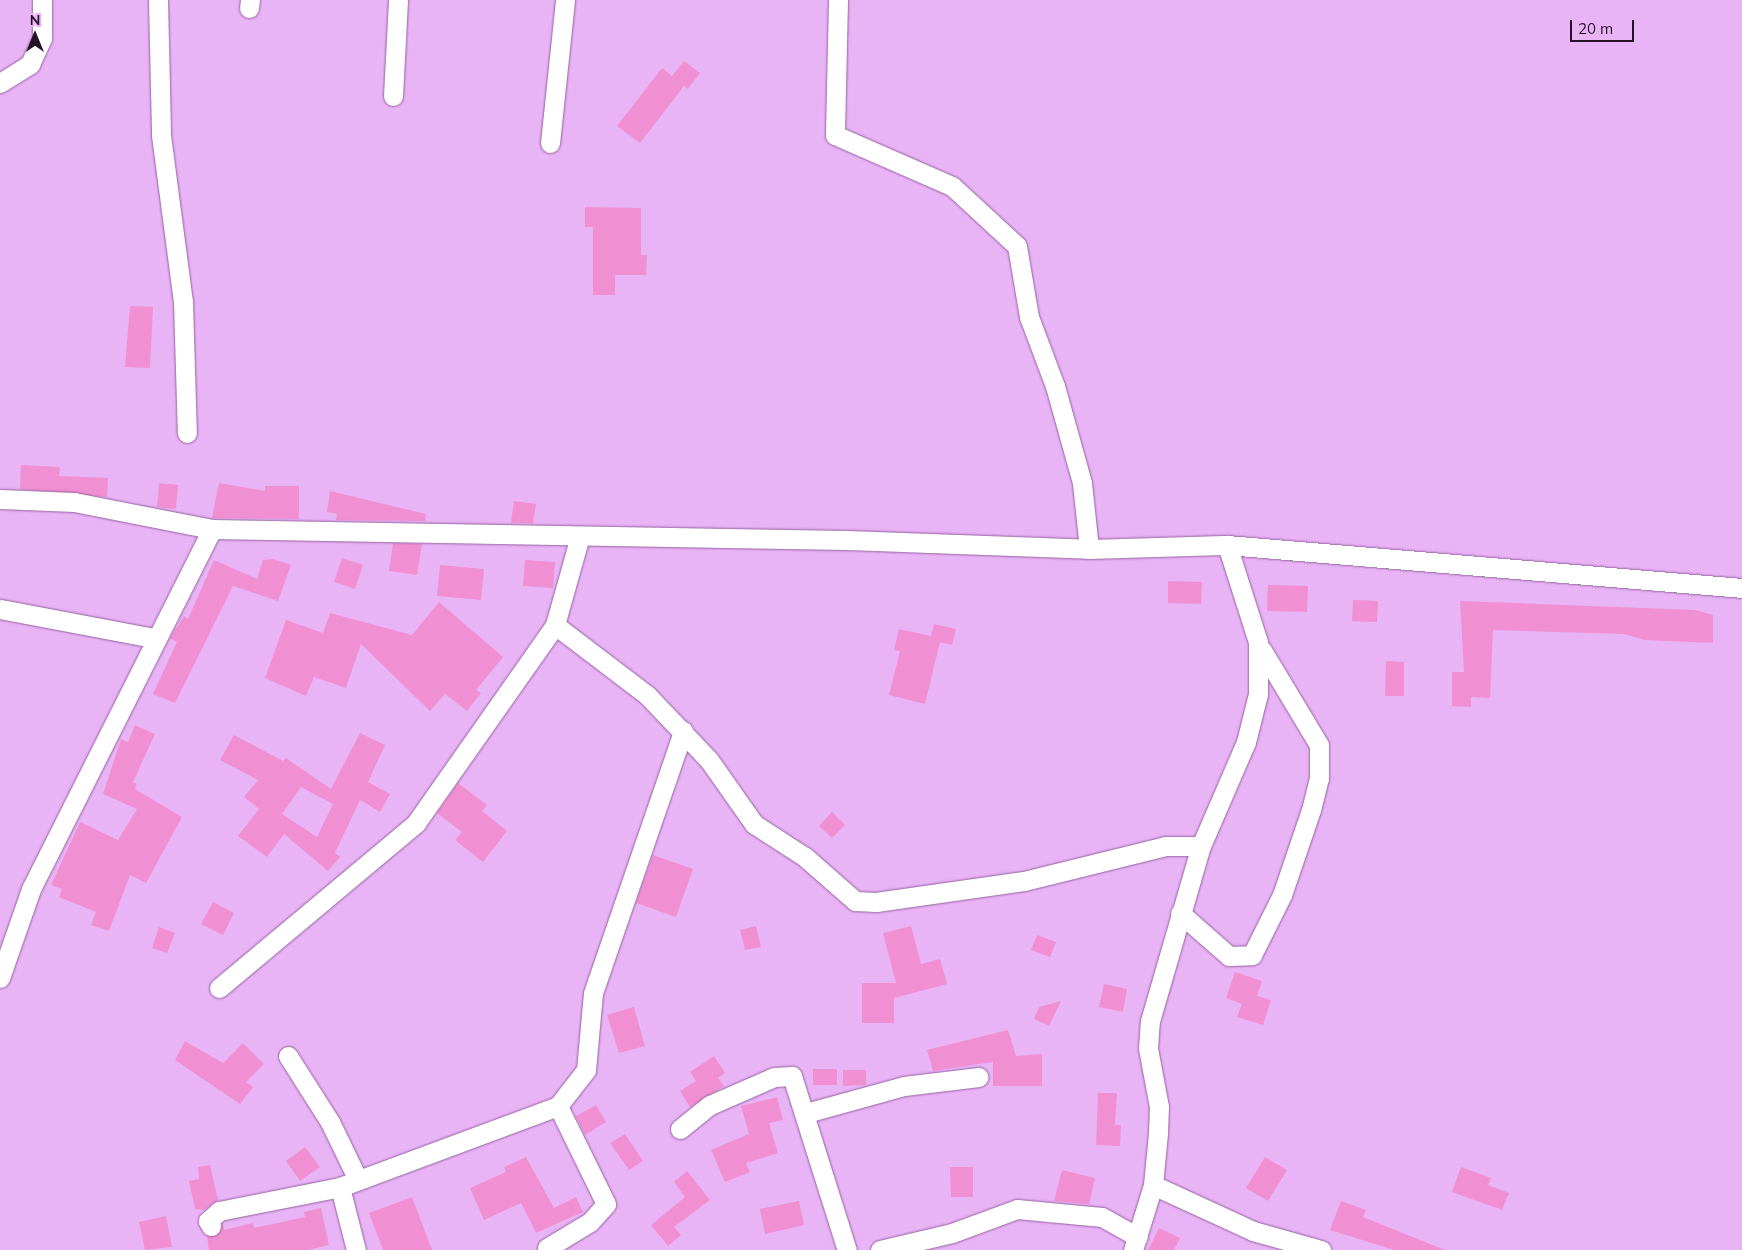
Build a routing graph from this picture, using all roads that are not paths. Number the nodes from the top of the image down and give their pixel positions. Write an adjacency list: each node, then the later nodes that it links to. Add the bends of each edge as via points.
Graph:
1 (42, 0): 6 (street, via 42,38 30,64)
2 (158, 0): 9 (street, via 161,135 184,302)
3 (398, 0): 7 (street)
4 (565, 0): 8 (street)
5 (838, 0): 14 (street, via 835,135 952,186 1017,246 1029,317 1055,386 1082,483)
6 (0, 83)
7 (393, 96)
8 (550, 143)
9 (187, 433)
10 (0, 499): 11 (street, via 74,502)
11 (212, 529): 12 (street); 18 (street)
12 (580, 536): 14 (street, via 1003,543); 17 (street)
13 (1227, 545): 14 (street); 15 (street); 19 (street)
14 (1089, 549)
15 (1742, 588)
16 (0, 609): 18 (street)
17 (555, 625): 20 (street, via 647,695); 24 (street, via 416,823)
18 (154, 638): 23 (street, via 31,889)
19 (1258, 642): 21 (street, via 1259,685 1246,742); 22 (street, via 1319,745 1319,778 1311,810 1282,895 1252,955 1229,956)
20 (683, 731): 21 (street, via 709,760 754,824 805,857 855,900 876,902 1024,881 1165,846); 27 (street, via 593,993 586,1070)
21 (1201, 846): 22 (street)
22 (1180, 914): 31 (street, via 1148,1036 1158,1107)
23 (0, 978)
24 (219, 988)
25 (288, 1056): 30 (street, via 330,1122)
26 (978, 1077): 28 (street, via 904,1086)
27 (558, 1106): 30 (street); 35 (street, via 606,1204 590,1222)
28 (806, 1113): 29 (street, via 797,1082 782,1074 710,1105); 37 (street)
29 (680, 1129)
30 (358, 1180): 32 (street)
31 (1153, 1185): 34 (street); 39 (street, via 1253,1232)
32 (340, 1187): 33 (street, via 219,1211 208,1221); 36 (street)
33 (211, 1226)
34 (1135, 1244): 38 (street, via 1102,1217 1017,1209 952,1232)
35 (547, 1248)
36 (356, 1250)
37 (847, 1250)
38 (880, 1250)
39 (1321, 1250)

